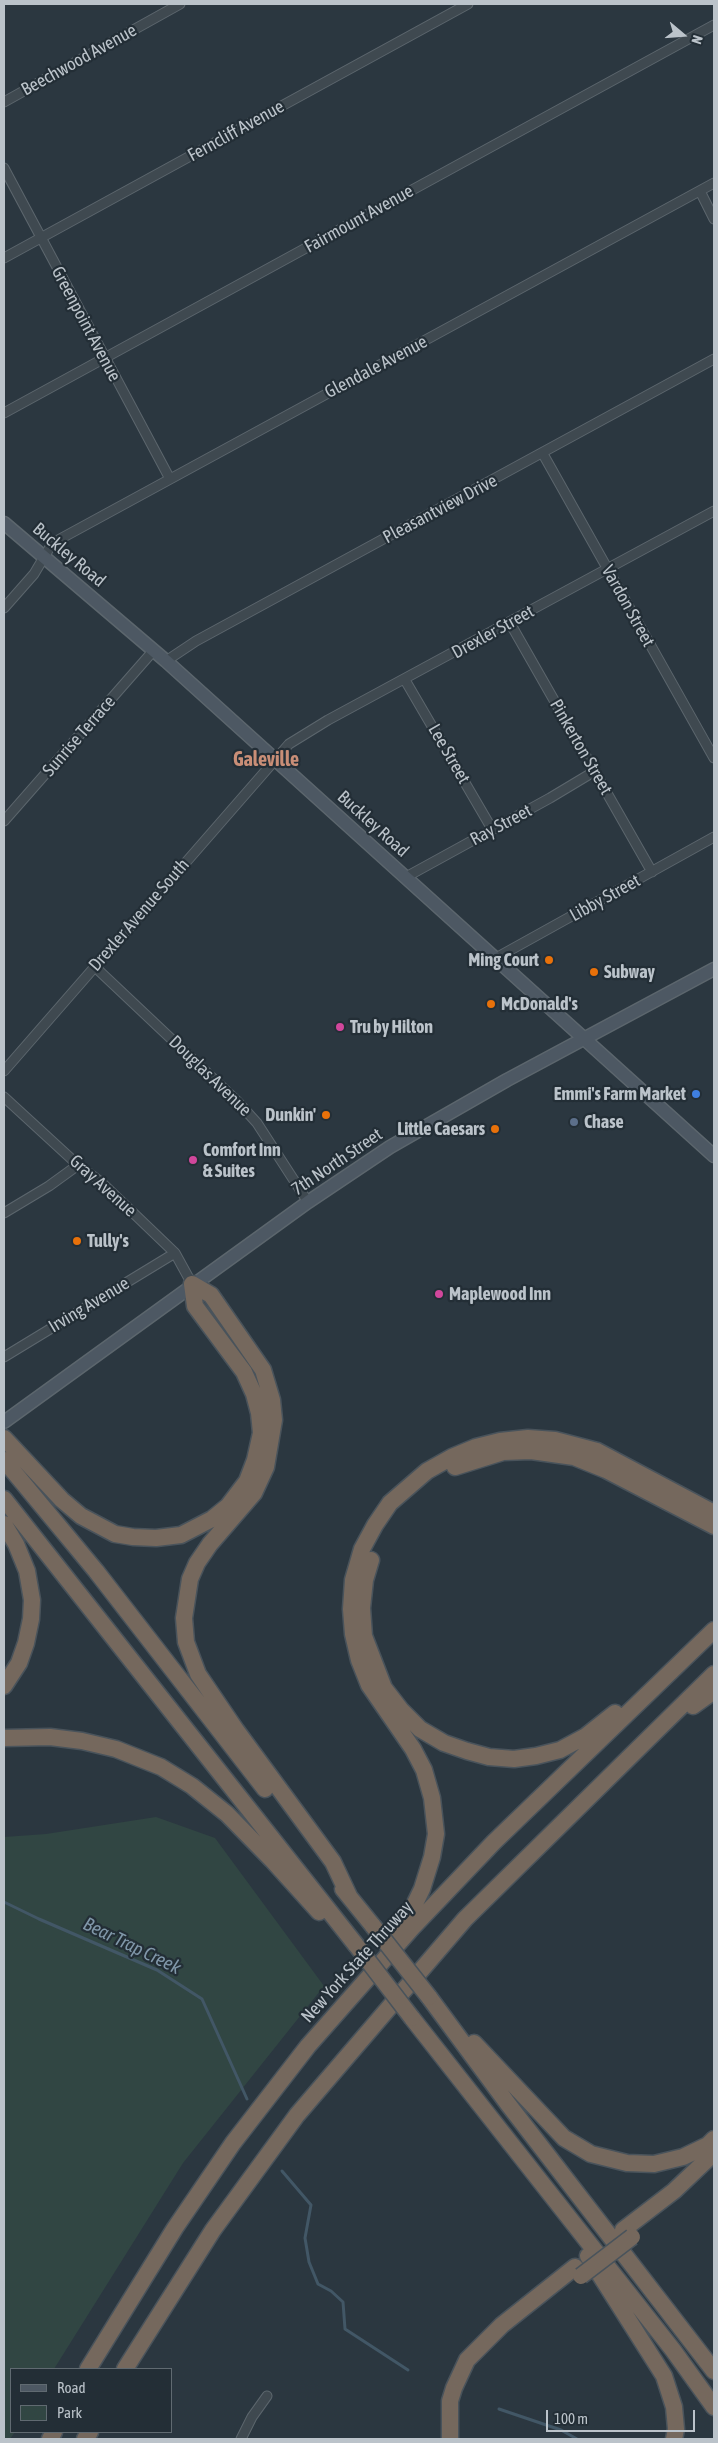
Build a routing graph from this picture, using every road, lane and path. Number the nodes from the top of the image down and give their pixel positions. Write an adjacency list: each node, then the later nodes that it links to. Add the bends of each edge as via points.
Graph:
1 (180, 4): 4 (street, Beechwood Avenue)
2 (468, 4): 9 (street, Ferncliff Avenue)
3 (714, 25): 11 (street, Fairmount Avenue)
4 (4, 102)
5 (4, 168): 9 (street, Greenpoint Avenue)
6 (714, 183): 7 (street, Glendale Avenue)
7 (700, 192): 8 (street); 15 (street, Glendale Avenue)
8 (714, 219)
9 (40, 238): 10 (street, Ferncliff Avenue); 11 (street, Greenpoint Avenue)
10 (4, 258)
11 (104, 358): 13 (street, Fairmount Avenue); 15 (street, Greenpoint Avenue)
12 (714, 359): 14 (street, Pleasantview Drive)
13 (4, 413)
14 (542, 454): 19 (street, Vardon Street); 23 (street, Pleasantview Drive, via 205,636)
15 (170, 479): 18 (street, Glendale Avenue, via 60,539)
16 (713, 515): 19 (street, Drexler Street)
17 (4, 524): 18 (street, Buckley Road)
18 (44, 557): 20 (street, Glendale Avenue, via 34,574); 22 (street, Buckley Road)
19 (607, 569): 21 (street, Drexler Street); 25 (street, Vardon Street)
20 (4, 608)
21 (510, 623): 24 (street, Drexler Street); 27 (street, Pinkerton Street)
22 (154, 650): 23 (street, Buckley Road); 28 (street, Sunrise Terrace)
23 (166, 661): 26 (street, Buckley Road)
24 (405, 680): 26 (street, Drexler Street, via 297,740); 29 (street, Lee Street)
25 (714, 758)
26 (275, 759): 32 (street, Buckley Road); 34 (street, Drexler Avenue South)
27 (594, 771): 29 (street, Ray Street); 31 (street, Pinkerton Street)
28 (4, 821)
29 (492, 829): 32 (street, Ray Street)
30 (714, 837): 31 (street, Libby Street)
31 (652, 872): 33 (street, Libby Street)
32 (406, 877): 33 (street, Buckley Road)
33 (496, 958): 36 (street, Buckley Road)
34 (94, 966): 37 (street, Drexler Avenue South); 41 (street, Douglas Avenue, via 257,1122)
35 (714, 970): 36 (street, 7th North Street)
36 (584, 1039): 39 (street, Buckley Road); 41 (street, 7th North Street, via 421,1128)
37 (4, 1070)
38 (4, 1097): 40 (street, Gray Avenue)
39 (711, 1149)
40 (78, 1165): 42 (street); 43 (street, Gray Avenue, via 102,1183)
41 (308, 1202): 44 (street, 7th North Street)
42 (4, 1213)
43 (175, 1253): 44 (street, Gray Avenue); 45 (street, Irving Avenue)
44 (192, 1284): 46 (street, 7th North Street); 47 (highway, via 195,1306 244,1372 259,1413 261,1433 255,1460 246,1481 228,1506 212,1519 181,1535 133,1538 115,1534 92,1524 62,1500); 60 (highway, via 211,1295 263,1370 274,1420 266,1466 254,1493 210,1544 190,1579 184,1618 186,1642 198,1674 333,1862)
45 (4, 1357)
46 (9, 1419)
47 (4, 1438)
48 (4, 1460): 60 (highway, via 96,1571)
49 (4, 1499): 61 (highway)
50 (714, 1513): 63 (highway, via 597,1452 555,1440 528,1438 476,1446 452,1457 428,1471 390,1502 362,1549 353,1580 353,1634 369,1685 414,1749 424,1770 432,1798 436,1834 422,1889 407,1920)
51 (4, 1524): 56 (highway, via 27,1571 32,1600 26,1643 19,1663)
52 (714, 1526): 55 (highway, via 606,1470 574,1458 531,1451 503,1452 453,1468 411,1497 384,1530 372,1554 362,1608 364,1636 372,1661 384,1688 400,1710 420,1729 444,1743 489,1757 514,1759 560,1750 586,1736)
53 (714, 1630): 55 (highway, New York State Thruway)
54 (714, 1674): 59 (highway)
55 (668, 1675): 63 (highway, New York State Thruway, via 494,1842 412,1928)
56 (4, 1686)
57 (714, 1691): 59 (highway)
58 (4, 1738): 61 (highway, via 50,1737 82,1741 116,1748 161,1767 228,1814 302,1896)
59 (638, 1748): 71 (highway, via 465,1920 297,2115 213,2230)
60 (349, 1896): 62 (highway, bridge)
61 (356, 1945): 67 (highway, bridge)
62 (429, 1997): 64 (highway, via 557,2131 591,2154 627,2163 654,2164 683,2157); 72 (highway)
63 (308, 2046): 70 (highway, New York State Thruway, via 233,2143 175,2228)
64 (714, 2139)
65 (714, 2153): 68 (highway)
66 (714, 2169): 68 (highway)
67 (540, 2180): 74 (highway); 78 (highway, via 664,2376 674,2407)
68 (627, 2233): 69 (highway)
69 (578, 2272): 76 (highway, via 502,2325 467,2360 450,2402); 77 (highway, via 478,2362 470,2376 460,2410)
70 (89, 2368)
71 (126, 2368)
72 (714, 2370)
73 (267, 2396): 75 (street)
74 (714, 2407)
75 (241, 2439)
76 (450, 2439)
77 (461, 2439)
78 (674, 2439)

